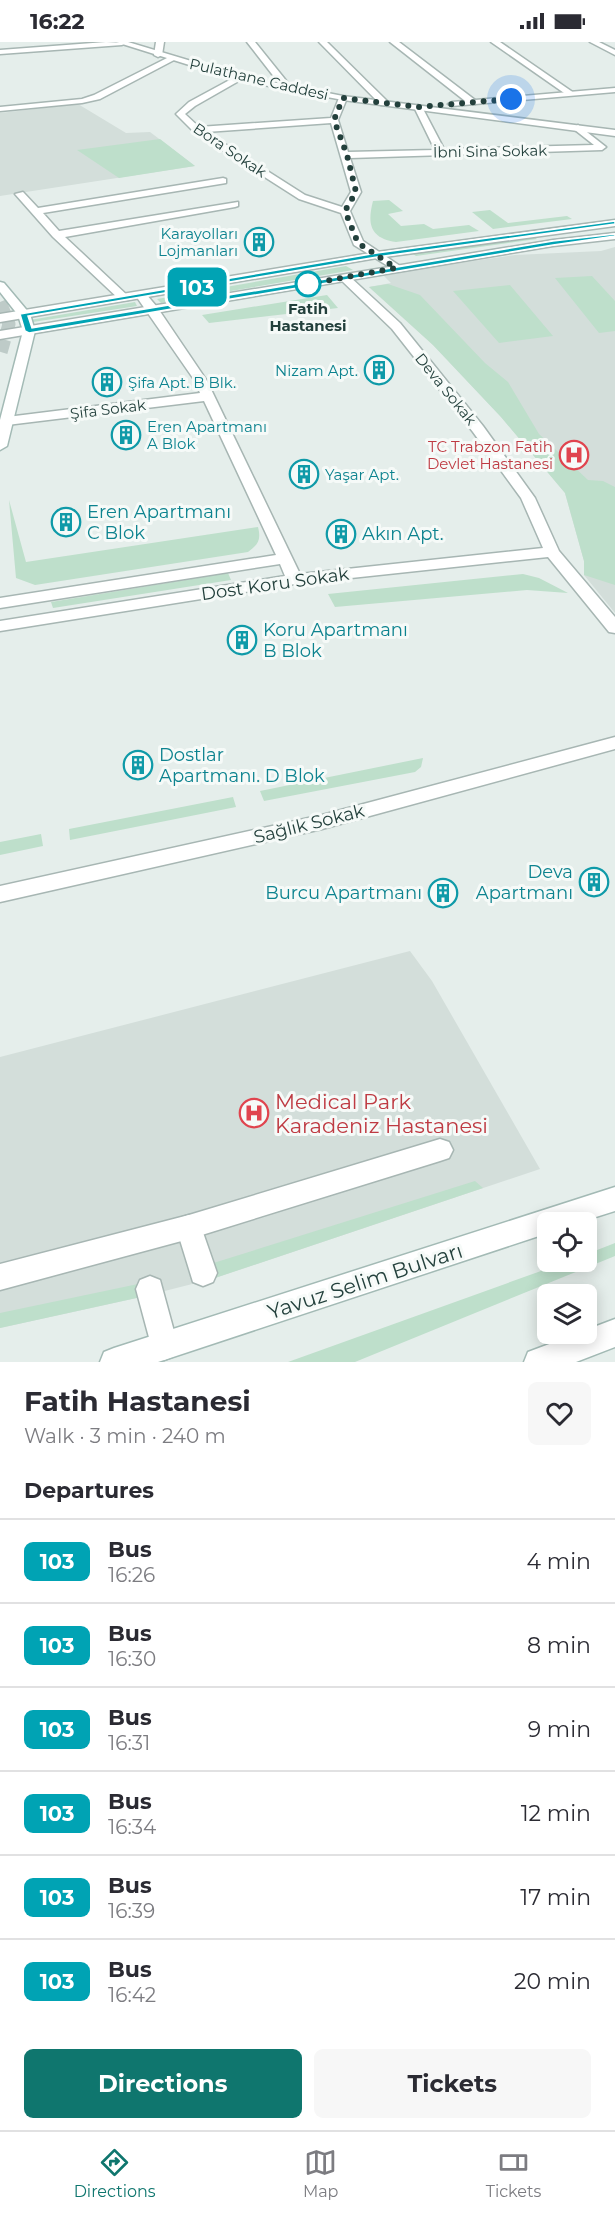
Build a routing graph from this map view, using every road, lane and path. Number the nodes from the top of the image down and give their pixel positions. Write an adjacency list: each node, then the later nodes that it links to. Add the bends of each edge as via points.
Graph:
1 (160, 42): 10 (street)
2 (251, 42): 13 (street)
3 (323, 42): 18 (street)
4 (393, 42): 17 (street)
5 (495, 42): 15 (street)
6 (594, 42): 9 (street)
7 (121, 43): 8 (street); 10 (street, Pulathane Caddesi)
8 (0, 52)
9 (615, 54)
10 (158, 55): 11 (street, Pulathane Caddesi)
11 (172, 59): 12 (street, Pulathane Caddesi); 20 (street, via 98,97)
12 (240, 78): 13 (street, Pulathane Caddesi); 23 (street, Bora Sokak, via 180,114)
13 (285, 85): 16 (street, Pulathane Caddesi)
14 (615, 90): 15 (street)
15 (570, 93): 17 (street)
16 (343, 98): 18 (street, Pulathane Caddesi); 21 (street)
17 (472, 102): 19 (street)
18 (384, 103): 19 (street, Pulathane Caddesi)
19 (418, 107): 22 (street, Pulathane Caddesi); 25 (street)
20 (0, 109)
21 (334, 120): 23 (street); 26 (street)
22 (578, 128): 24 (street, Pulathane Caddesi); 25 (street, İbni Sina Sokak, via 602,147)
23 (197, 130): 31 (street, Bora Sokak, via 302,197)
24 (615, 133)
25 (441, 152): 26 (street, İbni Sina Sokak)
26 (347, 155): 31 (street, via 356,192)
27 (223, 181): 30 (street)
28 (21, 194): 30 (street)
29 (235, 204): 34 (street)
30 (36, 210): 34 (street)
31 (345, 211): 37 (street, via 358,243)
32 (615, 223): 33 (street)
33 (540, 231): 36 (street); 37 (street)
34 (57, 235): 42 (street)
35 (615, 236): 36 (street)
36 (553, 243): 38 (street)
37 (377, 255): 38 (street); 41 (street)
38 (396, 268): 39 (street)
39 (345, 278): 43 (street); 51 (street, Deva Sokak, via 396,326 478,429 528,498)
40 (0, 285): 44 (street)
41 (142, 296): 42 (street); 43 (street)
42 (124, 298): 44 (street)
43 (153, 309): 46 (street); 48 (street)
44 (24, 314): 45 (street); 46 (street)
45 (0, 318)
46 (29, 331): 47 (street); 49 (street)
47 (0, 335)
48 (209, 396): 49 (street, Şifa Sokak); 52 (street)
49 (8, 421): 50 (street)
50 (0, 446)
51 (552, 552): 53 (street, Dost Koru Sokak); 56 (street, Deva Sokak)
52 (286, 558): 53 (street); 54 (street, Dost Koru Sokak)
53 (296, 579): 55 (street, Dost Koru Sokak)
54 (0, 603)
55 (0, 626)
56 (615, 628)
57 (615, 743): 58 (street, Sağlık Sokak, via 322,822)
58 (0, 894)
59 (440, 1150): 61 (street)
60 (615, 1199): 66 (street, Yavuz Selim Bulvarı)
61 (189, 1227): 62 (street); 63 (street)
62 (203, 1273)
63 (0, 1277)
64 (150, 1289): 66 (street)
65 (615, 1333): 68 (street)
66 (164, 1346): 67 (street, Yavuz Selim Bulvarı)
67 (114, 1362)
68 (538, 1362)

